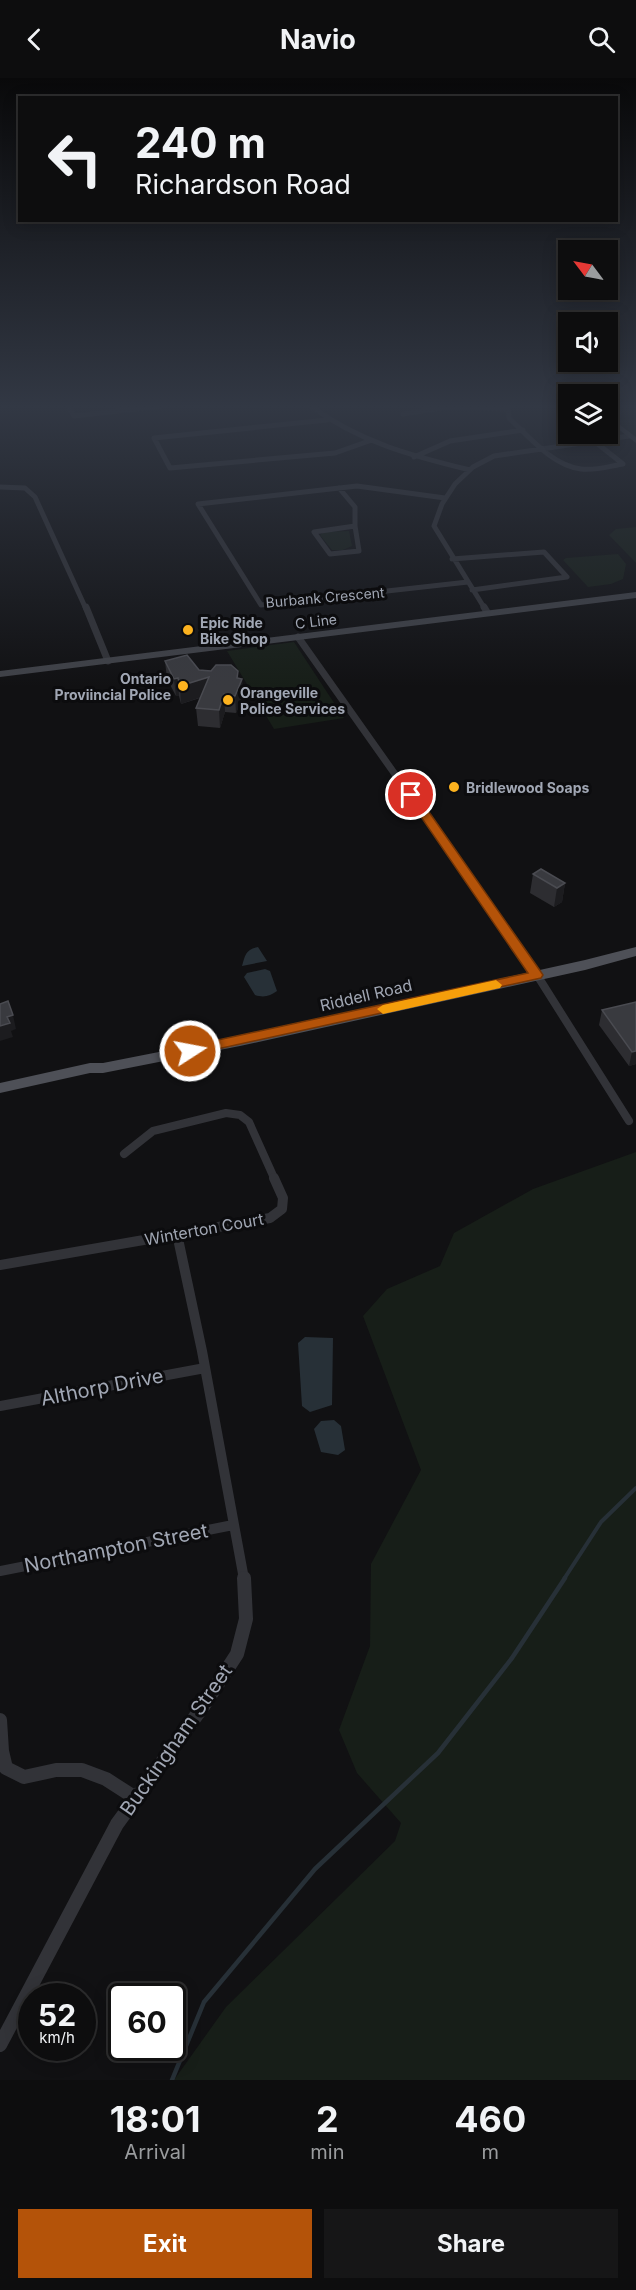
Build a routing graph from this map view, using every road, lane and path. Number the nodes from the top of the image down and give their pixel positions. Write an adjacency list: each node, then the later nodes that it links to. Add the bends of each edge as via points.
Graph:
1 (36, 499): 12 (street)
2 (238, 499): 7 (street, Burbank Crescent, via 198,504 261,605)
3 (349, 499): 5 (street, via 355,507)
4 (444, 499): 6 (street, via 434,526)
5 (355, 526): 5 (street, via 330,529 314,532 330,554 349,553 359,551)
6 (452, 559): 7 (street); 8 (street, via 544,552 567,577)
7 (468, 582): 8 (street)
8 (472, 590): 10 (street)
9 (636, 595): 10 (street, C Line)
10 (487, 612): 11 (street, C Line)
11 (298, 637): 12 (street, C Line); 15 (street)
12 (108, 660): 13 (street, C Line)
13 (0, 674)
14 (636, 951): 15 (main road, Riddell Road)
15 (537, 975): 16 (main road, Riddell Road); 19 (street)
16 (103, 1068): 17 (main road, Riddell Road); 18 (main road, Riddell Road, via 92,1075)
17 (0, 1088)
18 (0, 1096)
19 (629, 1121)
20 (124, 1154): 21 (street, Winterton Court, via 153,1131 226,1113 240,1115 249,1122 283,1198 282,1209 270,1218)
21 (177, 1234): 22 (street, Winterton Court); 23 (street, Buckingham Street)
22 (0, 1265)
23 (205, 1368): 24 (street, Althorp Drive); 25 (street, Buckingham Street)
24 (0, 1406)
25 (233, 1525): 26 (street, Northampton Street); 28 (street, Buckingham Street, via 248,1604 237,1654)
26 (0, 1571)
27 (0, 1720): 28 (street, via 6,1768 24,1777 53,1768 74,1768 118,1785)
28 (134, 1797): 29 (street, Buckingham Street, via 87,1877)
29 (0, 2045)

